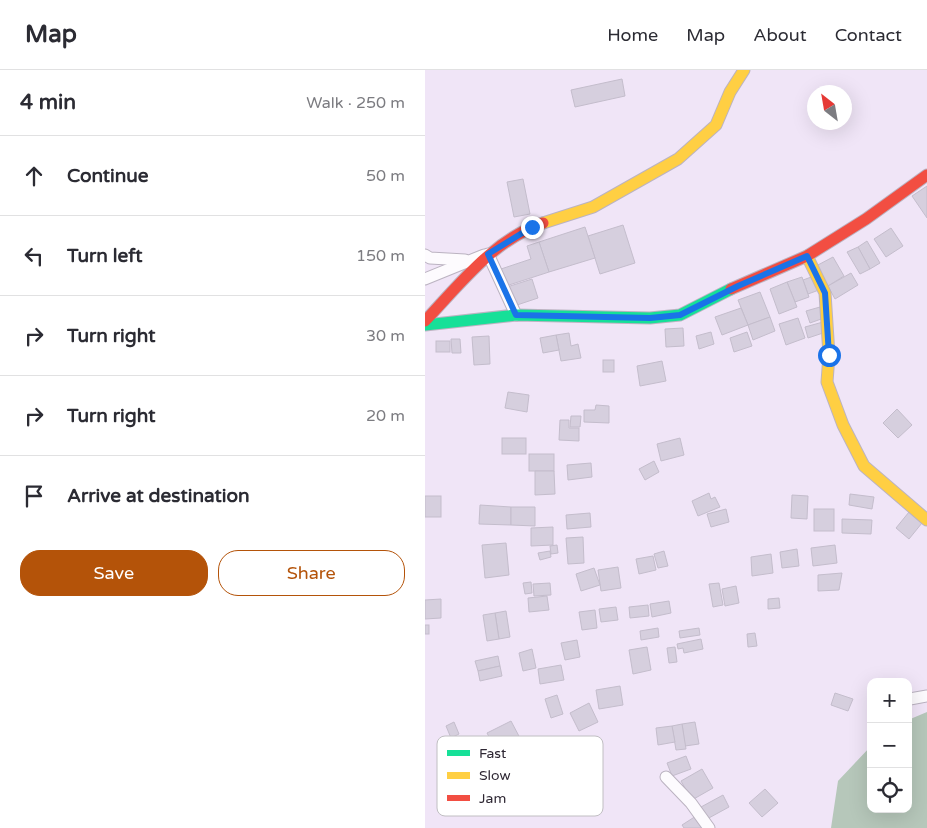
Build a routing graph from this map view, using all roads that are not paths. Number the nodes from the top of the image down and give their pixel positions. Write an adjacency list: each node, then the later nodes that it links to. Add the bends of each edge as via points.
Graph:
1 (744, 70): 3 (street, via 716,125 678,158 593,207 532,227)
2 (927, 176): 5 (street)
3 (488, 254): 4 (street, via 461,261); 6 (street); 7 (street); 8 (street)
4 (425, 255)
5 (807, 256): 7 (street, via 680,315 650,318); 10 (street, via 825,293 829,355 827,382 843,424 864,466)
6 (425, 279)
7 (516, 315): 9 (street)
8 (425, 321)
9 (425, 325)
10 (927, 520)
11 (927, 696): 12 (street)
12 (912, 699)
13 (666, 777): 14 (street)
14 (709, 828)

